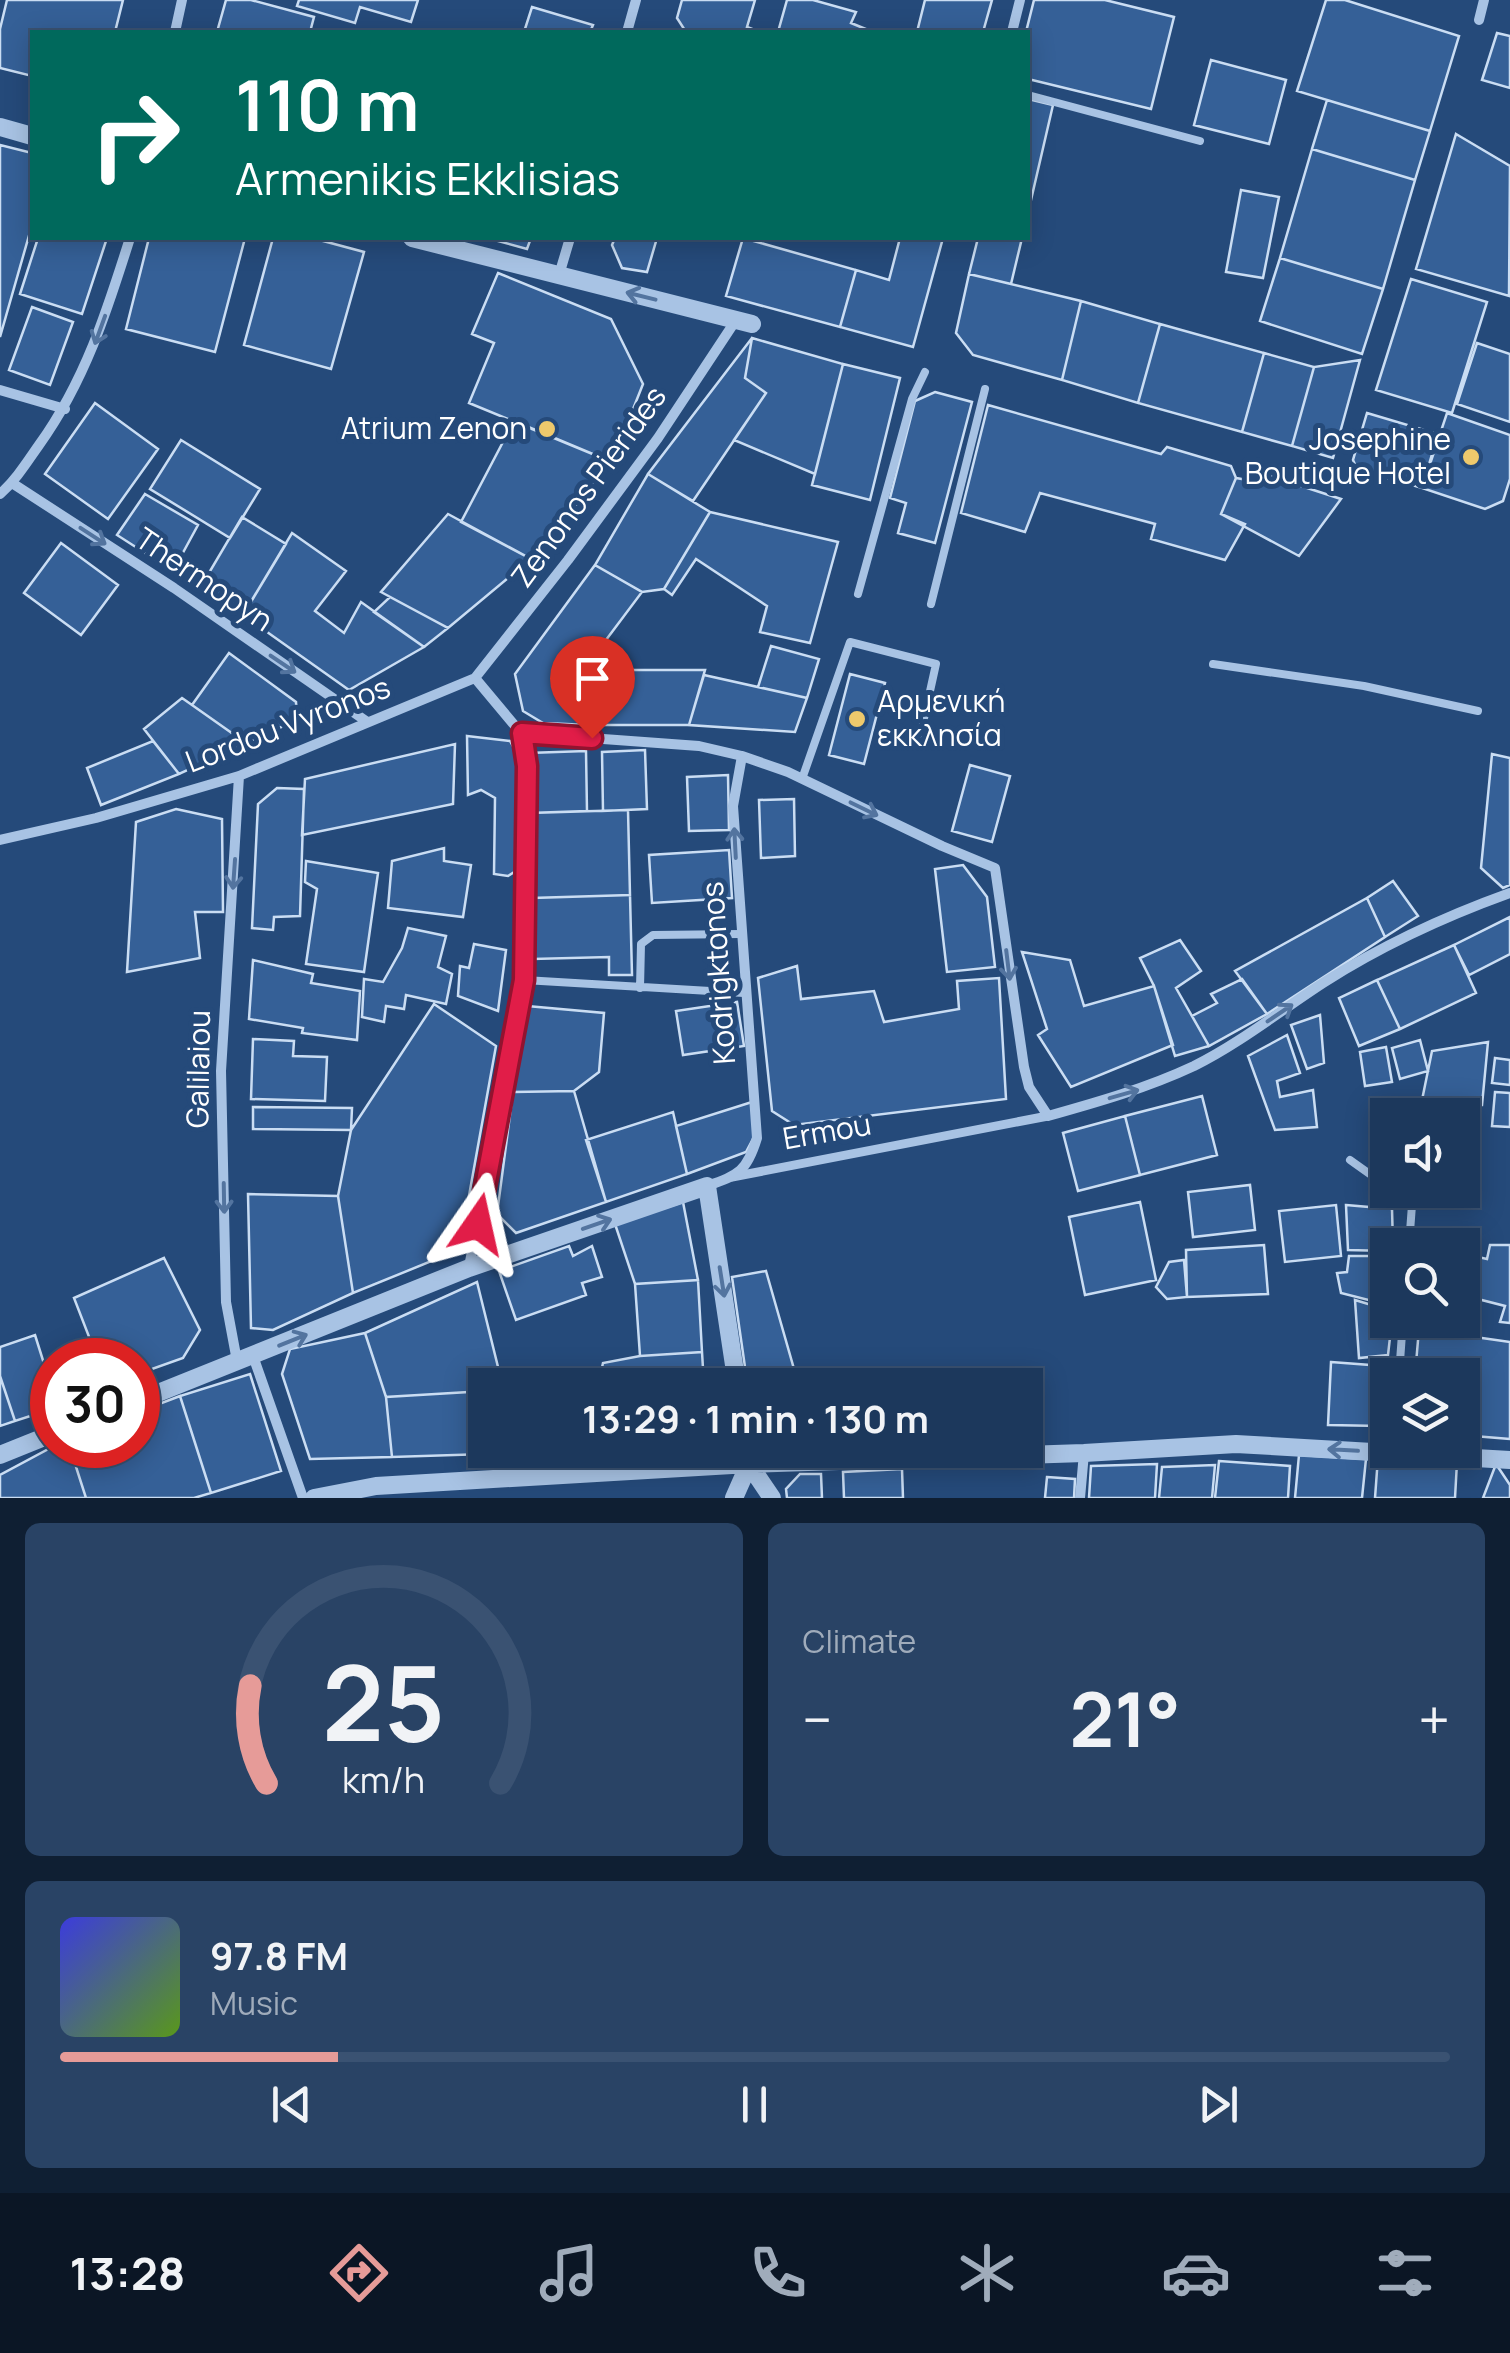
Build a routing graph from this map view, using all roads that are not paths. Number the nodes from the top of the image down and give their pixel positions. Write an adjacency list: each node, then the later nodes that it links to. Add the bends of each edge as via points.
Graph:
1 (182, 0): 6 (street)
2 (636, 0): 7 (street)
3 (1020, 0): 8 (street)
4 (1484, 0): 5 (street)
5 (1478, 20)
6 (175, 30)
7 (628, 30)
8 (1012, 30)
9 (1030, 96): 12 (lane)
10 (0, 127): 11 (street)
11 (30, 135)
12 (1200, 141)
13 (129, 240): 21 (street, one-way to 21, via 100,334)
14 (420, 240): 16 (street)
15 (569, 240): 16 (street)
16 (559, 275): 17 (street, one-way to 16)
17 (744, 322): 27 (street, Zenonos Pierides)
18 (925, 372): 24 (lane)
19 (986, 389): 25 (lane)
20 (0, 390): 21 (street)
21 (65, 409): 22 (street)
22 (12, 483): 23 (street); 29 (street, Thermopyn, one-way to 29)
23 (0, 494)
24 (858, 594)
25 (931, 604)
26 (1213, 664): 28 (lane)
27 (475, 678): 29 (street, Lordou Vyronos); 30 (street)
28 (1478, 711)
29 (366, 721): 33 (street, Lordou Vyronos)
30 (522, 733): 32 (street, via 699,746); 38 (street)
31 (919, 741): 34 (lane, via 936,664 850,642)
32 (742, 756): 34 (street); 37 (street, Kodrigktonos, one-way to 32, via 733,806)
33 (240, 776): 35 (street, Lordou Vyronos); 47 (street, Galilaiou, one-way to 47, via 221,1071 226,1302)
34 (802, 779): 41 (street, one-way to 41, via 995,868 1024,1067)
35 (0, 840)
36 (1510, 893): 41 (street, Ermou, one-way to 36, via 1142,1089 1197,1064 1327,980 1451,914)
37 (740, 934): 39 (lane, via 644,938); 40 (street, Kodrigktonos)
38 (524, 980): 39 (lane); 46 (street)
39 (640, 988): 40 (lane)
40 (744, 993): 44 (street, Kodrigktonos, via 757,1138 749,1164)
41 (1048, 1116): 44 (street, Ermou)
42 (1350, 1160): 43 (lane)
43 (1370, 1174)
44 (732, 1177): 45 (street, Ermou)
45 (707, 1186): 46 (street, Ermou, one-way to 45); 48 (street, one-way to 48)
46 (469, 1268): 47 (street, Ermou, one-way to 46)
47 (245, 1359): 49 (street, Ermou); 60 (street, Galilaiou)
48 (735, 1368)
49 (160, 1392)
50 (30, 1443): 54 (street)
51 (1370, 1451): 53 (street, one-way to 53, via 1236,1444)
52 (1043, 1453): 53 (street)
53 (1084, 1453): 64 (street)
54 (0, 1455)
55 (1480, 1458): 56 (street)
56 (1510, 1460)
57 (607, 1468): 61 (street, via 376,1486)
58 (744, 1468): 62 (street)
59 (754, 1468): 63 (street)
60 (303, 1498)
61 (314, 1498)
62 (734, 1498)
63 (772, 1498)
64 (1080, 1498)

